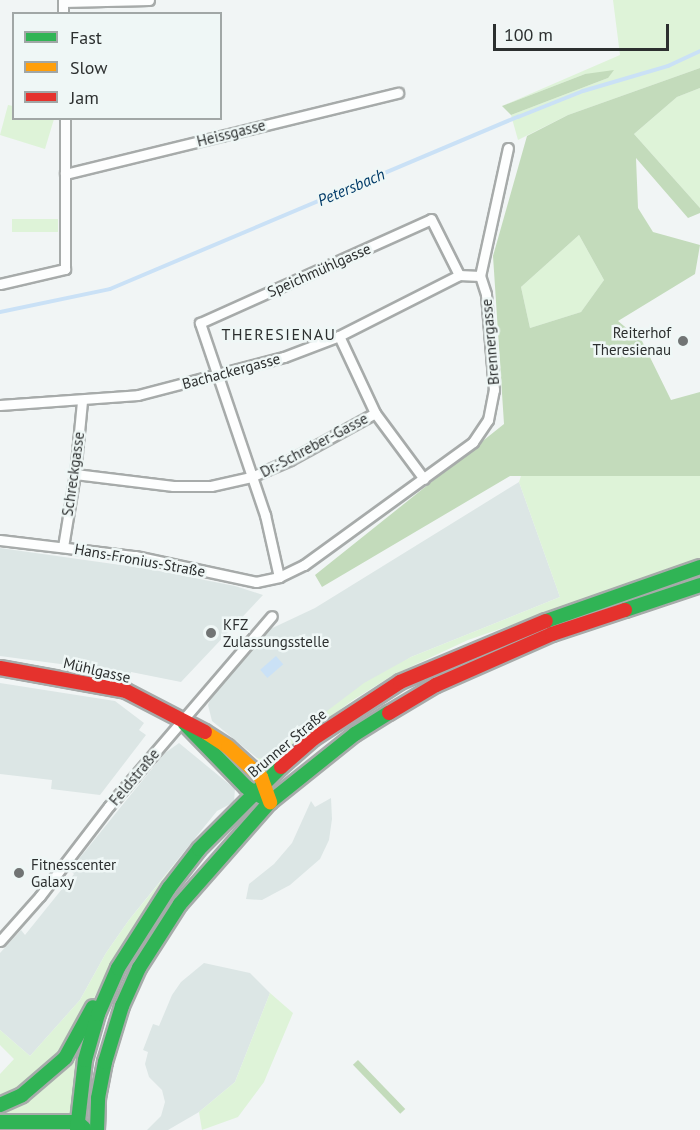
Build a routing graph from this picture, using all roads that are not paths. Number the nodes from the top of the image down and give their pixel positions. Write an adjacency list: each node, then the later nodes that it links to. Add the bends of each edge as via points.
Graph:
1 (149, 0): 2 (street)
2 (63, 1)
3 (398, 93): 6 (street, Heissgasse)
4 (65, 120): 6 (street)
5 (508, 148): 8 (street, Brennergasse)
6 (65, 174): 9 (street, via 65,269)
7 (459, 275): 8 (street, Bachackergasse); 10 (street, Bachackergasse); 11 (street, Speichmühlgasse, via 431,219 200,323)
8 (480, 276): 17 (street, Brennergasse, via 486,294 494,390 488,420 473,442)
9 (0, 284)
10 (339, 336): 11 (street, Bachackergasse, via 284,357); 14 (street)
11 (217, 375): 12 (street, Bachackergasse, via 138,395); 16 (street)
12 (82, 401): 13 (street, Bachackergasse); 15 (street, Schreckgasse)
13 (0, 405)
14 (375, 413): 16 (street, Dr.-Schreber-Gasse); 17 (street)
15 (75, 474): 16 (street, Dr.-Schreber-Gasse, via 173,486 211,486); 19 (street, Schreckgasse)
16 (251, 477): 21 (street, via 265,515)
17 (424, 479): 21 (street, Brennergasse, via 304,565)
18 (0, 540): 19 (street, Hans-Fronius-Straße)
19 (63, 547): 21 (street, Hans-Fronius-Straße, via 135,556 256,582)
20 (700, 567): 26 (main road, Brunner Straße, via 535,624 400,682 313,739)
21 (279, 577)
22 (700, 585): 27 (main road, via 552,634 436,685 355,734)
23 (272, 616): 25 (street, Feldstraße)
24 (0, 668): 25 (main road, Mühlgasse, via 126,691)
25 (182, 720): 26 (main road, Mühlgasse, via 198,741); 28 (street, Feldstraße)
26 (258, 787): 27 (main road, Mühlgasse); 29 (main road, Brunner Straße, via 199,849 169,888 132,944)
27 (270, 802): 33 (main road, via 202,877 139,968 107,1053 98,1098)
28 (0, 941)
29 (105, 996): 30 (main road, via 95,1002 78,1038 58,1065 22,1095); 32 (main road, Brunner Straße, via 85,1060)
30 (0, 1106)
31 (0, 1122): 32 (main road)
32 (80, 1127)
33 (98, 1130)

